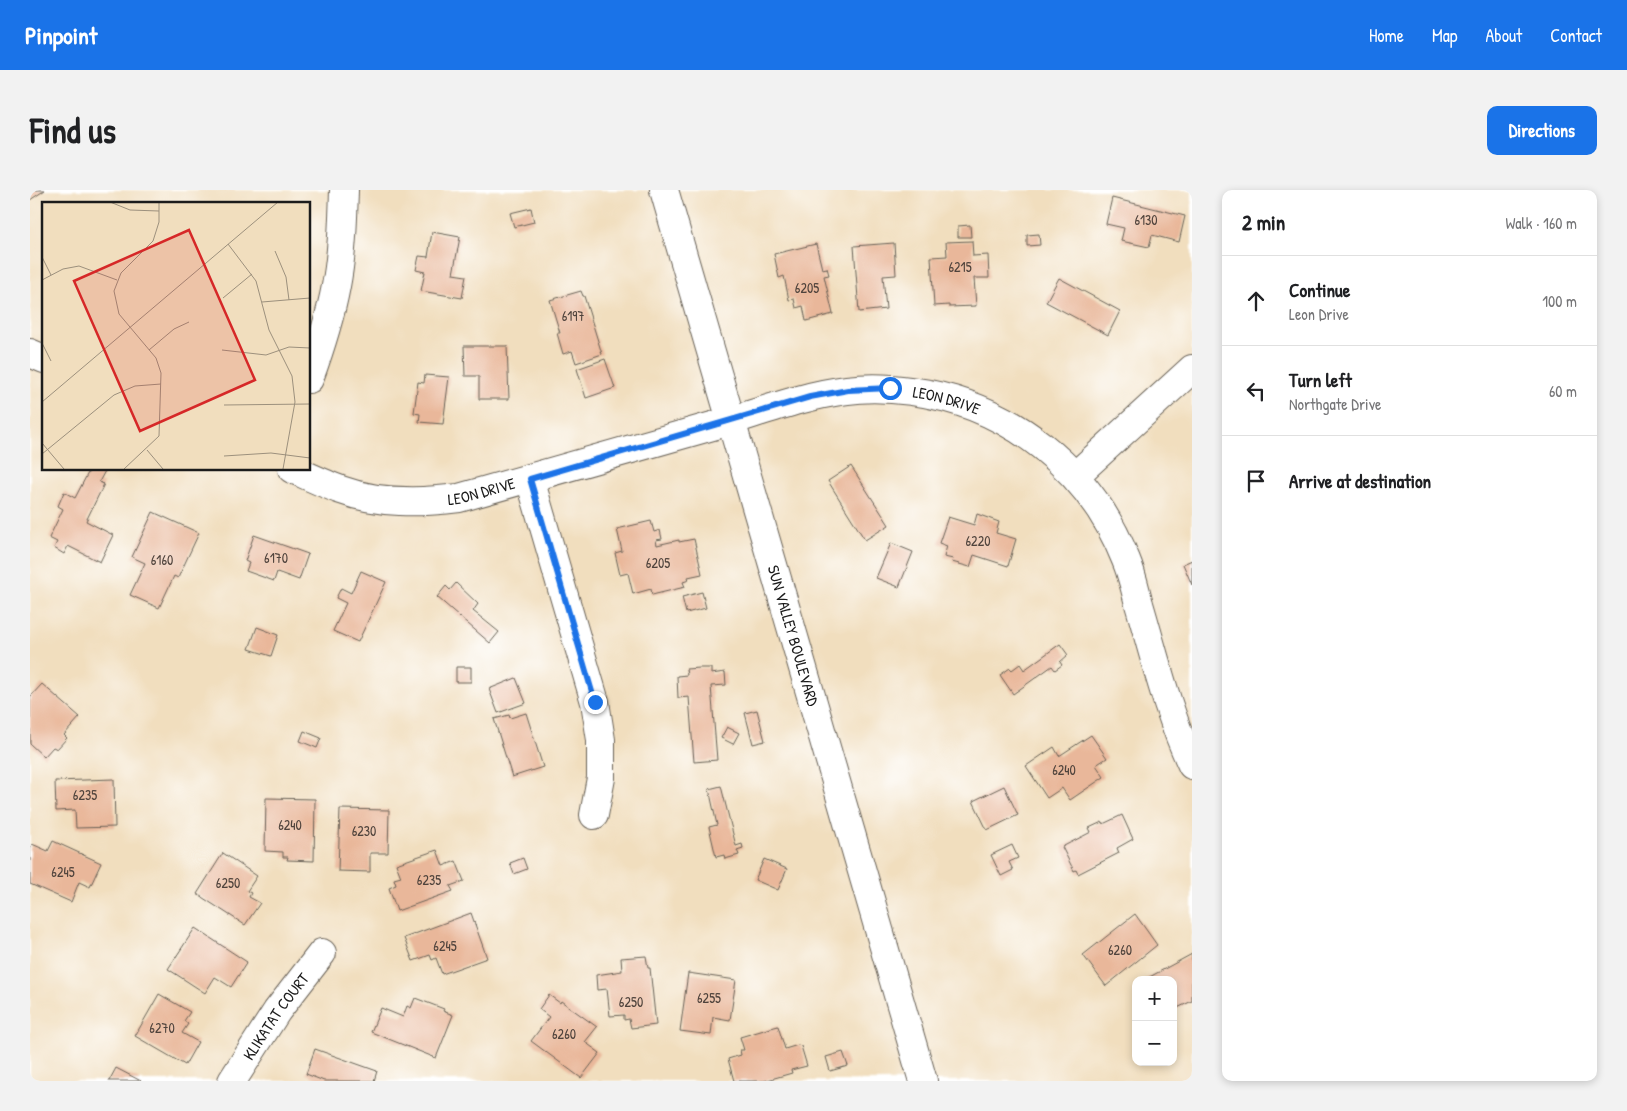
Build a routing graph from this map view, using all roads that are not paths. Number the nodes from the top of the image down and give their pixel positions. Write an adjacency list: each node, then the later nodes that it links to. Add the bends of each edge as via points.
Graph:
1 (344, 190): 6 (street, via 336,286)
2 (664, 190): 7 (street, SUN VALLEY BOULEVARD)
3 (30, 353): 4 (street)
4 (42, 358)
5 (1192, 370): 9 (street)
6 (310, 377)
7 (730, 420): 9 (street, LEON DRIVE, via 810,397 848,390 890,388 934,394 973,406 1012,425 1048,450); 10 (street, LEON DRIVE); 15 (street, SUN VALLEY BOULEVARD)
8 (294, 470): 10 (street, LEON DRIVE, via 343,491 383,500 422,502 459,498)
9 (1075, 476): 11 (street, LEON DRIVE, via 1109,523 1126,561 1173,717)
10 (530, 479): 12 (street, via 595,702 601,740 601,778)
11 (1192, 765)
12 (594, 815)
13 (322, 953): 14 (street, KLIKATAT COURT, via 277,1011)
14 (232, 1081)
15 (922, 1081)

